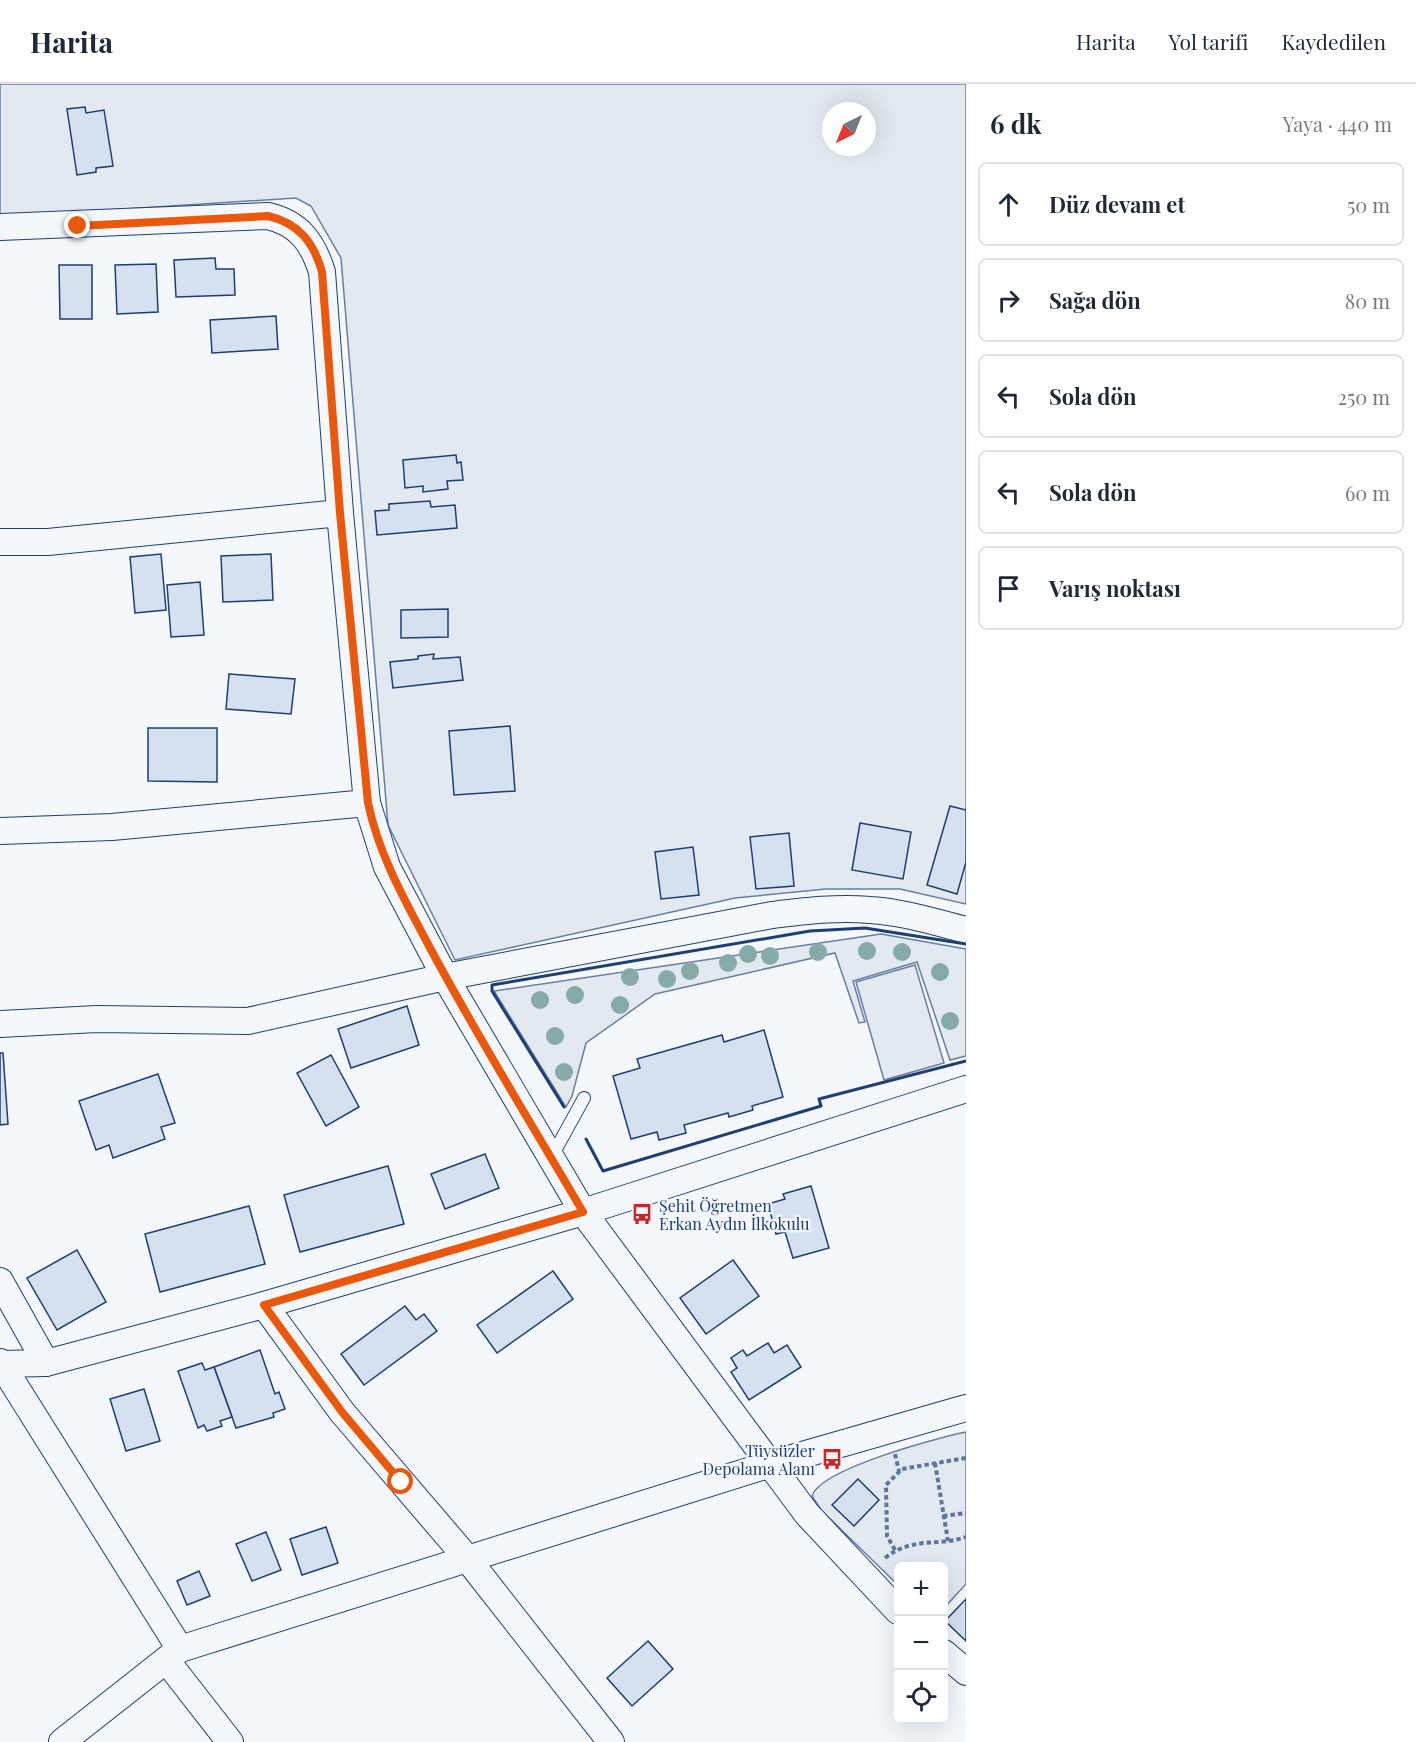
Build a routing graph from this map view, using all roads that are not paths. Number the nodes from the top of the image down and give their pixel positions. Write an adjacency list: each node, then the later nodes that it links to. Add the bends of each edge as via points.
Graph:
1 (0, 227): 2 (street, via 268,216 281,219 304,236 313,246 322,272)
2 (340, 513): 3 (street, via 48,542); 4 (street)
3 (0, 542)
4 (368, 803): 5 (street, via 112,827); 7 (street, via 384,859)
5 (0, 831)
6 (966, 930): 7 (street, via 870,910 822,910 772,915)
7 (446, 977): 8 (street, via 248,1021 97,1019); 11 (street)
8 (0, 1024)
9 (966, 1089): 12 (street)
10 (584, 1098): 11 (lane)
11 (551, 1158): 12 (street)
12 (583, 1212): 14 (street); 18 (street)
13 (0, 1281): 15 (street)
14 (264, 1305): 15 (street); 19 (street, via 342,1412)
15 (46, 1363): 16 (street)
16 (0, 1364): 21 (street)
17 (966, 1408): 18 (street)
18 (771, 1464): 19 (street); 20 (street, via 807,1514)
19 (466, 1557): 21 (street); 26 (street)
20 (894, 1607)
21 (173, 1655): 24 (street); 25 (street)
22 (948, 1656): 23 (street)
23 (966, 1672)
24 (62, 1742)
25 (230, 1742)
26 (611, 1742)

